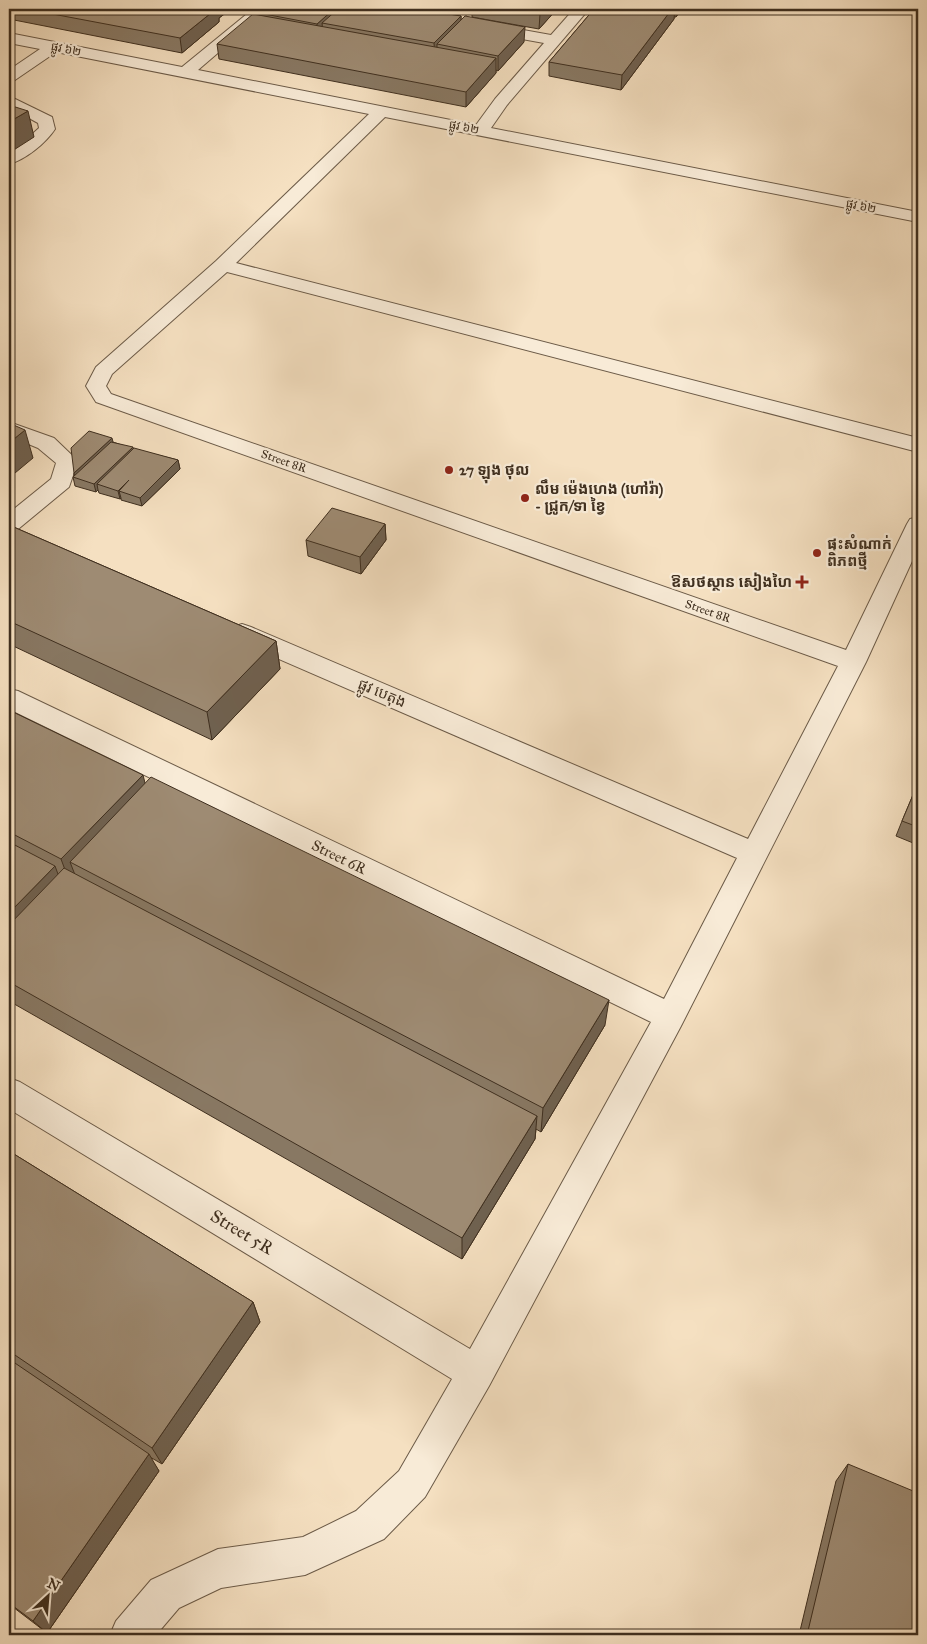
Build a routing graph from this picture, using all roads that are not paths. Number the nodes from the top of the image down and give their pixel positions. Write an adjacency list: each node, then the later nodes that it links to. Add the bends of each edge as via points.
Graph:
1 (262, 9): 7 (street)
2 (582, 9): 5 (street)
3 (476, 26): 5 (street)
4 (9, 38): 6 (street, ផ្លូវ ៦២)
5 (553, 40): 11 (street)
6 (53, 46): 7 (street, ផ្លូវ ៦២); 8 (street)
7 (186, 72): 10 (street, ផ្លូវ ៦២)
8 (9, 77)
9 (9, 101): 12 (street, via 46,121 47,129)
10 (382, 111): 11 (street, ផ្លូវ ៦២); 14 (street, Street 8R)
11 (480, 130): 13 (street, ផ្លូវ ៦២)
12 (9, 159)
13 (918, 217)
14 (223, 265): 16 (street); 20 (street, Street 8R, via 103,371 96,386 103,398)
15 (9, 428): 18 (street, via 46,443 67,461 62,482)
16 (918, 445)
17 (918, 524): 20 (street)
18 (15, 532)
19 (218, 622): 22 (street, ផ្លូវ បេតុង)
20 (854, 662): 22 (street)
21 (9, 698): 23 (street, Street 6R)
22 (755, 854): 23 (street)
23 (670, 1017): 25 (street)
24 (9, 1092): 25 (street, Street 5R)
25 (476, 1373): 26 (street, via 412,1484 370,1525 305,1556 218,1569 165,1594)
26 (130, 1635)

